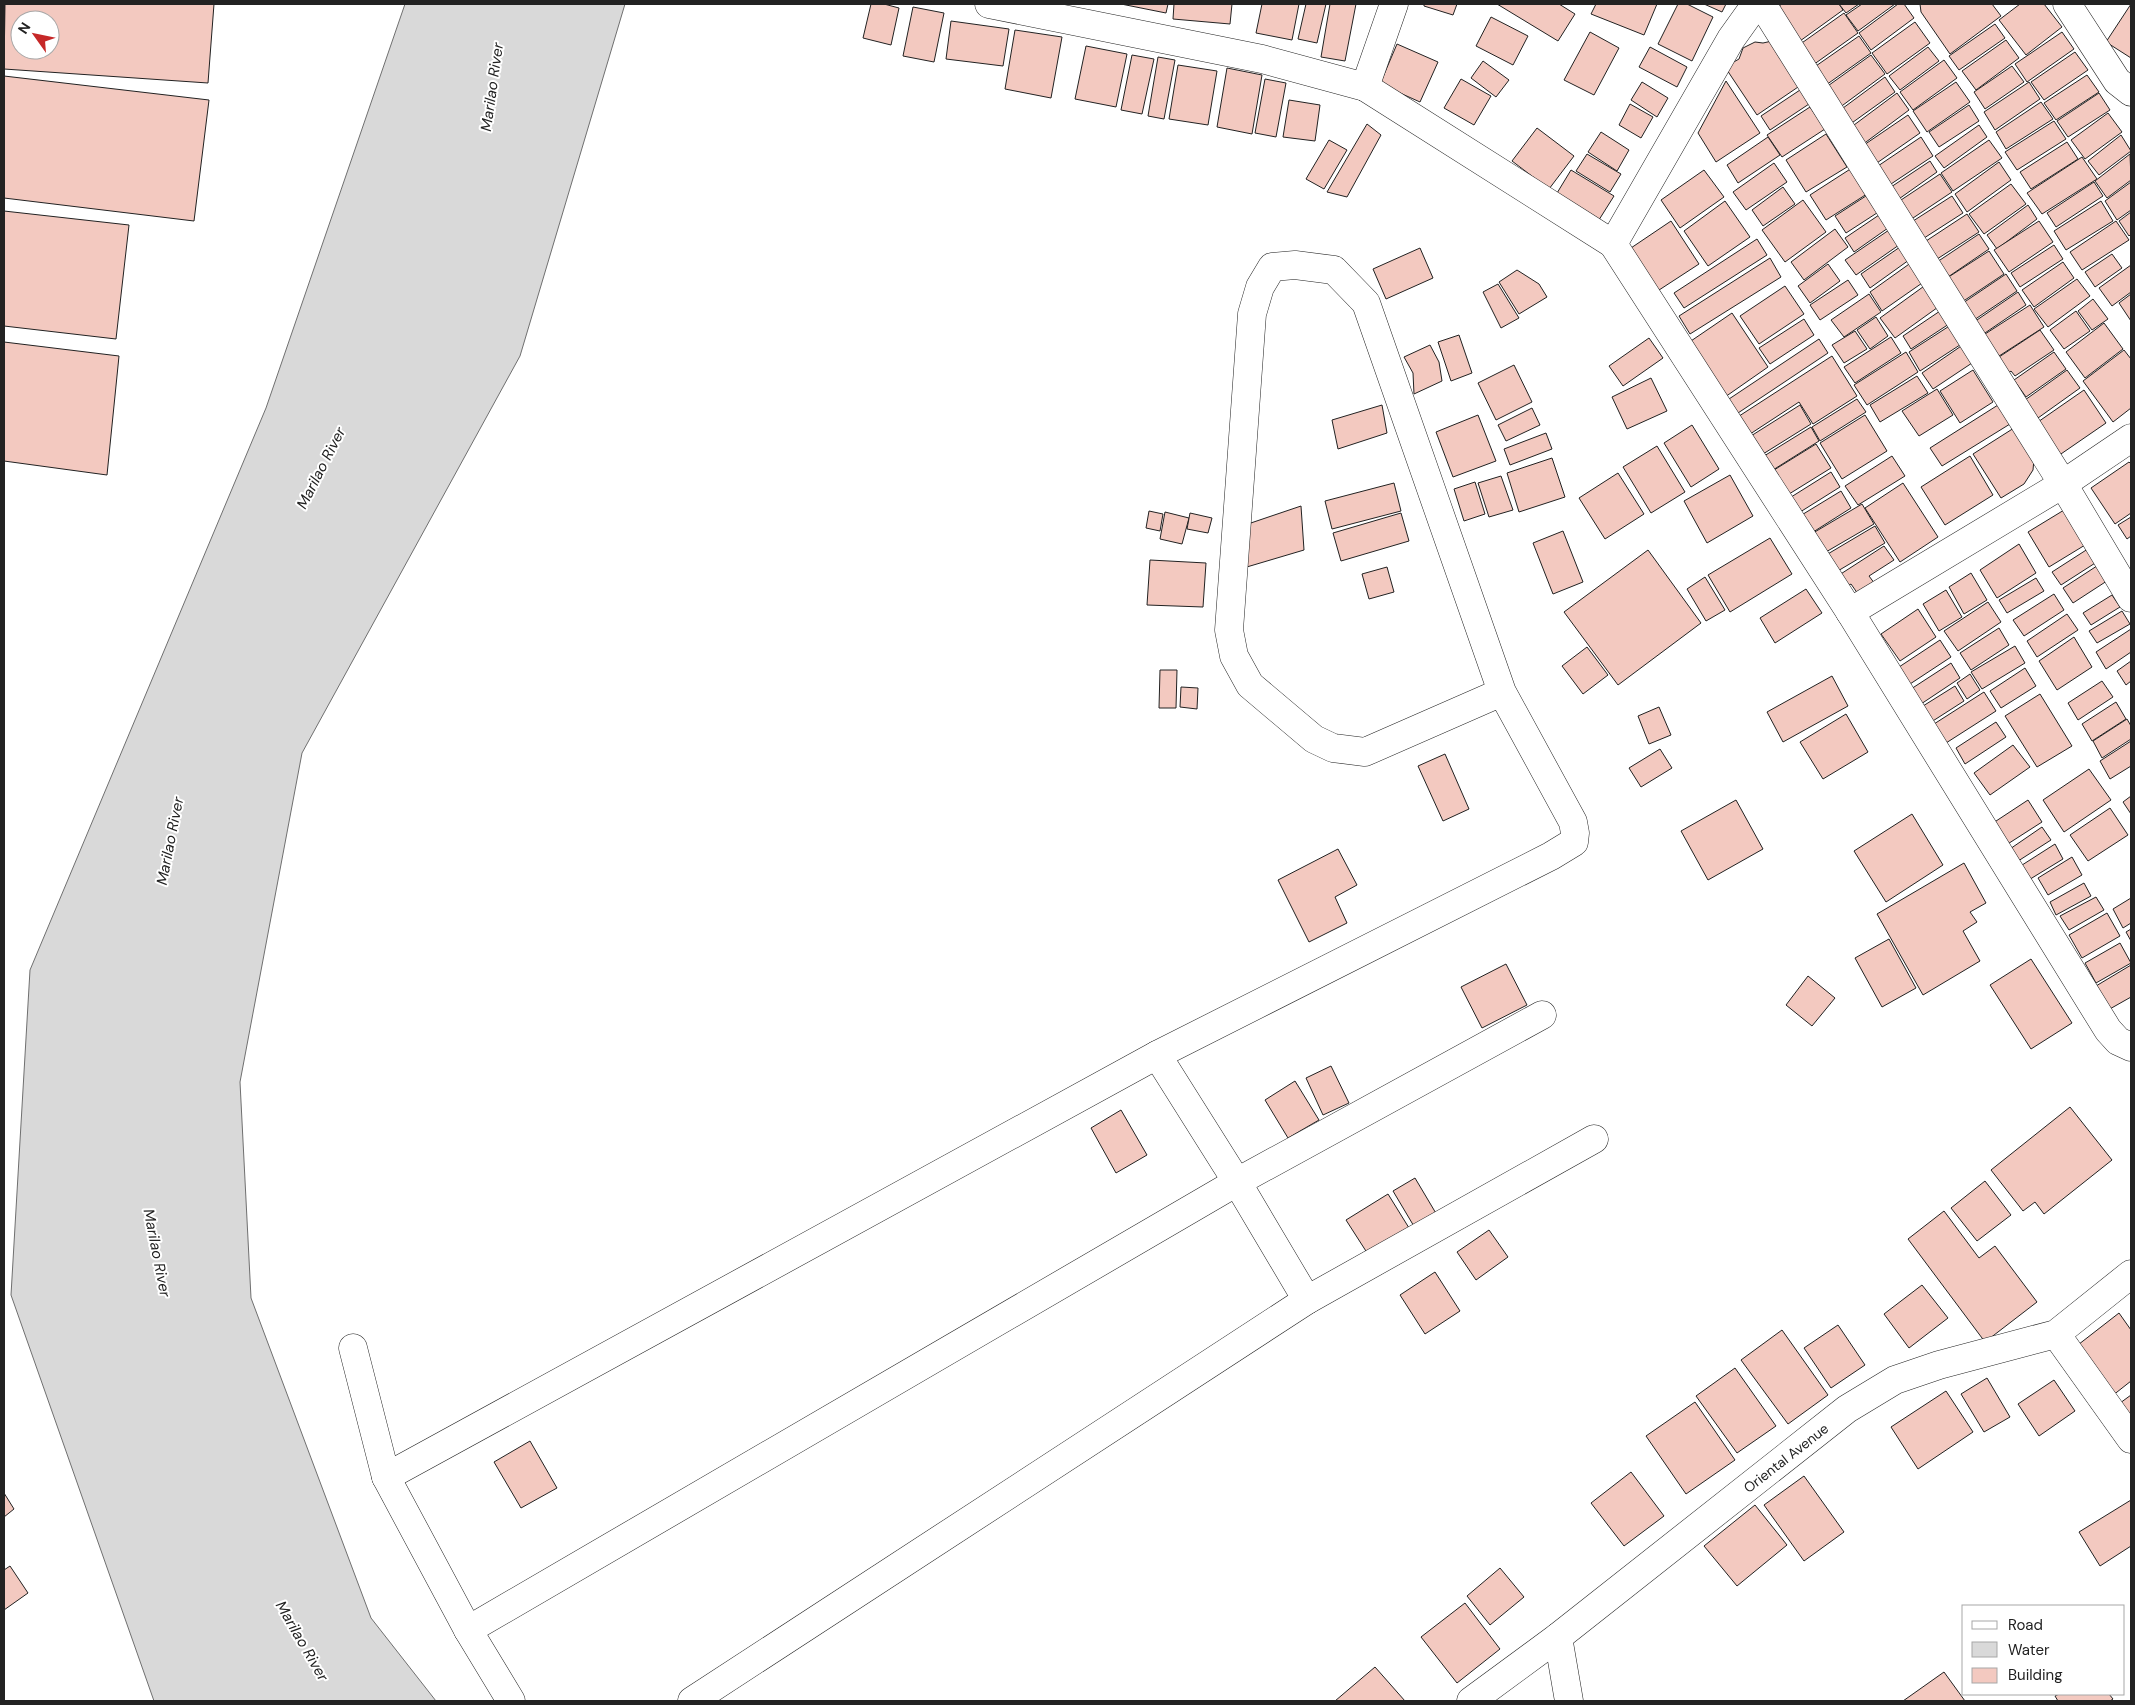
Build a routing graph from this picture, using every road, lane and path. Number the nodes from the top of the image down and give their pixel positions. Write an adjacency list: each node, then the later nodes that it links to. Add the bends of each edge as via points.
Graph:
1 (989, 4): 6 (street, via 1262,59)
2 (1394, 4): 6 (street)
3 (1756, 4): 8 (street, via 1731,39)
4 (1762, 4): 10 (street)
5 (2067, 4): 7 (street, via 2117,81)
6 (1366, 87): 8 (street)
7 (2131, 92)
8 (1613, 244): 12 (street)
9 (2131, 438): 10 (street)
10 (2063, 484): 11 (street); 12 (street)
11 (2131, 598)
12 (1850, 612): 15 (street, via 2108,1030 2118,1041)
13 (1502, 692): 13 (street, via 1366,302 1334,270 1295,265 1272,268 1260,287 1252,314 1229,630 1234,656 1250,685 1314,739 1333,748 1364,752); 16 (street, via 1573,822 1574,842)
14 (1542, 1015): 18 (street)
15 (2131, 1047)
16 (1157, 1055): 18 (street); 24 (street)
17 (1594, 1138): 20 (street)
18 (1237, 1182): 20 (street); 25 (street)
19 (2131, 1274): 21 (street, Oriental Avenue)
20 (1307, 1300): 28 (street)
21 (2056, 1334): 23 (street); 26 (street, Oriental Avenue, via 1895,1380 1848,1409)
22 (353, 1348): 24 (street)
23 (2131, 1439)
24 (386, 1477): 25 (street)
25 (468, 1630): 27 (street)
26 (1558, 1637): 29 (street, Oriental Avenue); 30 (street)
27 (511, 1701)
28 (692, 1701)
29 (1470, 1701)
30 (1569, 1701)

